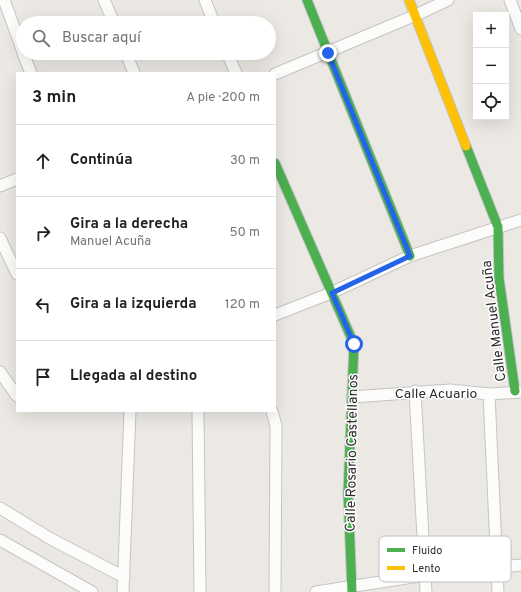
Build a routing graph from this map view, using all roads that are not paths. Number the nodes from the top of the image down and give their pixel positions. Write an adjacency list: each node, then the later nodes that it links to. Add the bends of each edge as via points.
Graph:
1 (4, 0): 12 (street)
2 (104, 0): 9 (street)
3 (205, 0): 10 (street)
4 (307, 0): 13 (street)
5 (409, 0): 8 (street, Calle Manuel Acuña)
6 (448, 0): 8 (street)
7 (510, 0): 11 (street)
8 (416, 15): 13 (street); 25 (street, Calle Manuel Acuña)
9 (111, 16)
10 (211, 16)
11 (521, 29)
12 (16, 33)
13 (328, 53): 20 (street); 27 (street)
14 (26, 60): 17 (street)
15 (129, 60): 18 (street)
16 (230, 60): 19 (street)
17 (31, 72)
18 (134, 72)
19 (236, 72)
20 (276, 74)
21 (276, 165): 29 (street, Calle Rosario Castellanos)
22 (16, 179): 23 (street)
23 (0, 186)
24 (521, 220): 25 (street)
25 (498, 228): 27 (street); 33 (street, Calle Manuel Acuña, via 499,278)
26 (0, 238): 28 (street)
27 (410, 256): 29 (street)
28 (16, 272)
29 (332, 293): 30 (street); 36 (street, Calle Rosario Castellanos, via 354,344)
30 (276, 315)
31 (0, 372): 35 (street)
32 (415, 391): 34 (street, Calle Acuario, via 450,390); 36 (street, Calle Acuario); 41 (street)
33 (518, 392): 34 (street, Calle Acuario)
34 (489, 394): 42 (street)
35 (16, 395)
36 (352, 397): 48 (street, Calle Rosario Castellanos, via 348,493)
37 (130, 412): 46 (street)
38 (198, 412): 51 (street)
39 (272, 412): 52 (street, via 276,426)
40 (0, 508): 46 (street, via 51,539)
41 (424, 536)
42 (496, 536)
43 (0, 540): 49 (street)
44 (521, 565): 45 (street)
45 (511, 566)
46 (124, 577): 50 (street)
47 (389, 582): 48 (street)
48 (352, 589): 53 (street)
49 (92, 592)
50 (123, 592)
51 (200, 592)
52 (275, 592)
53 (316, 592)

